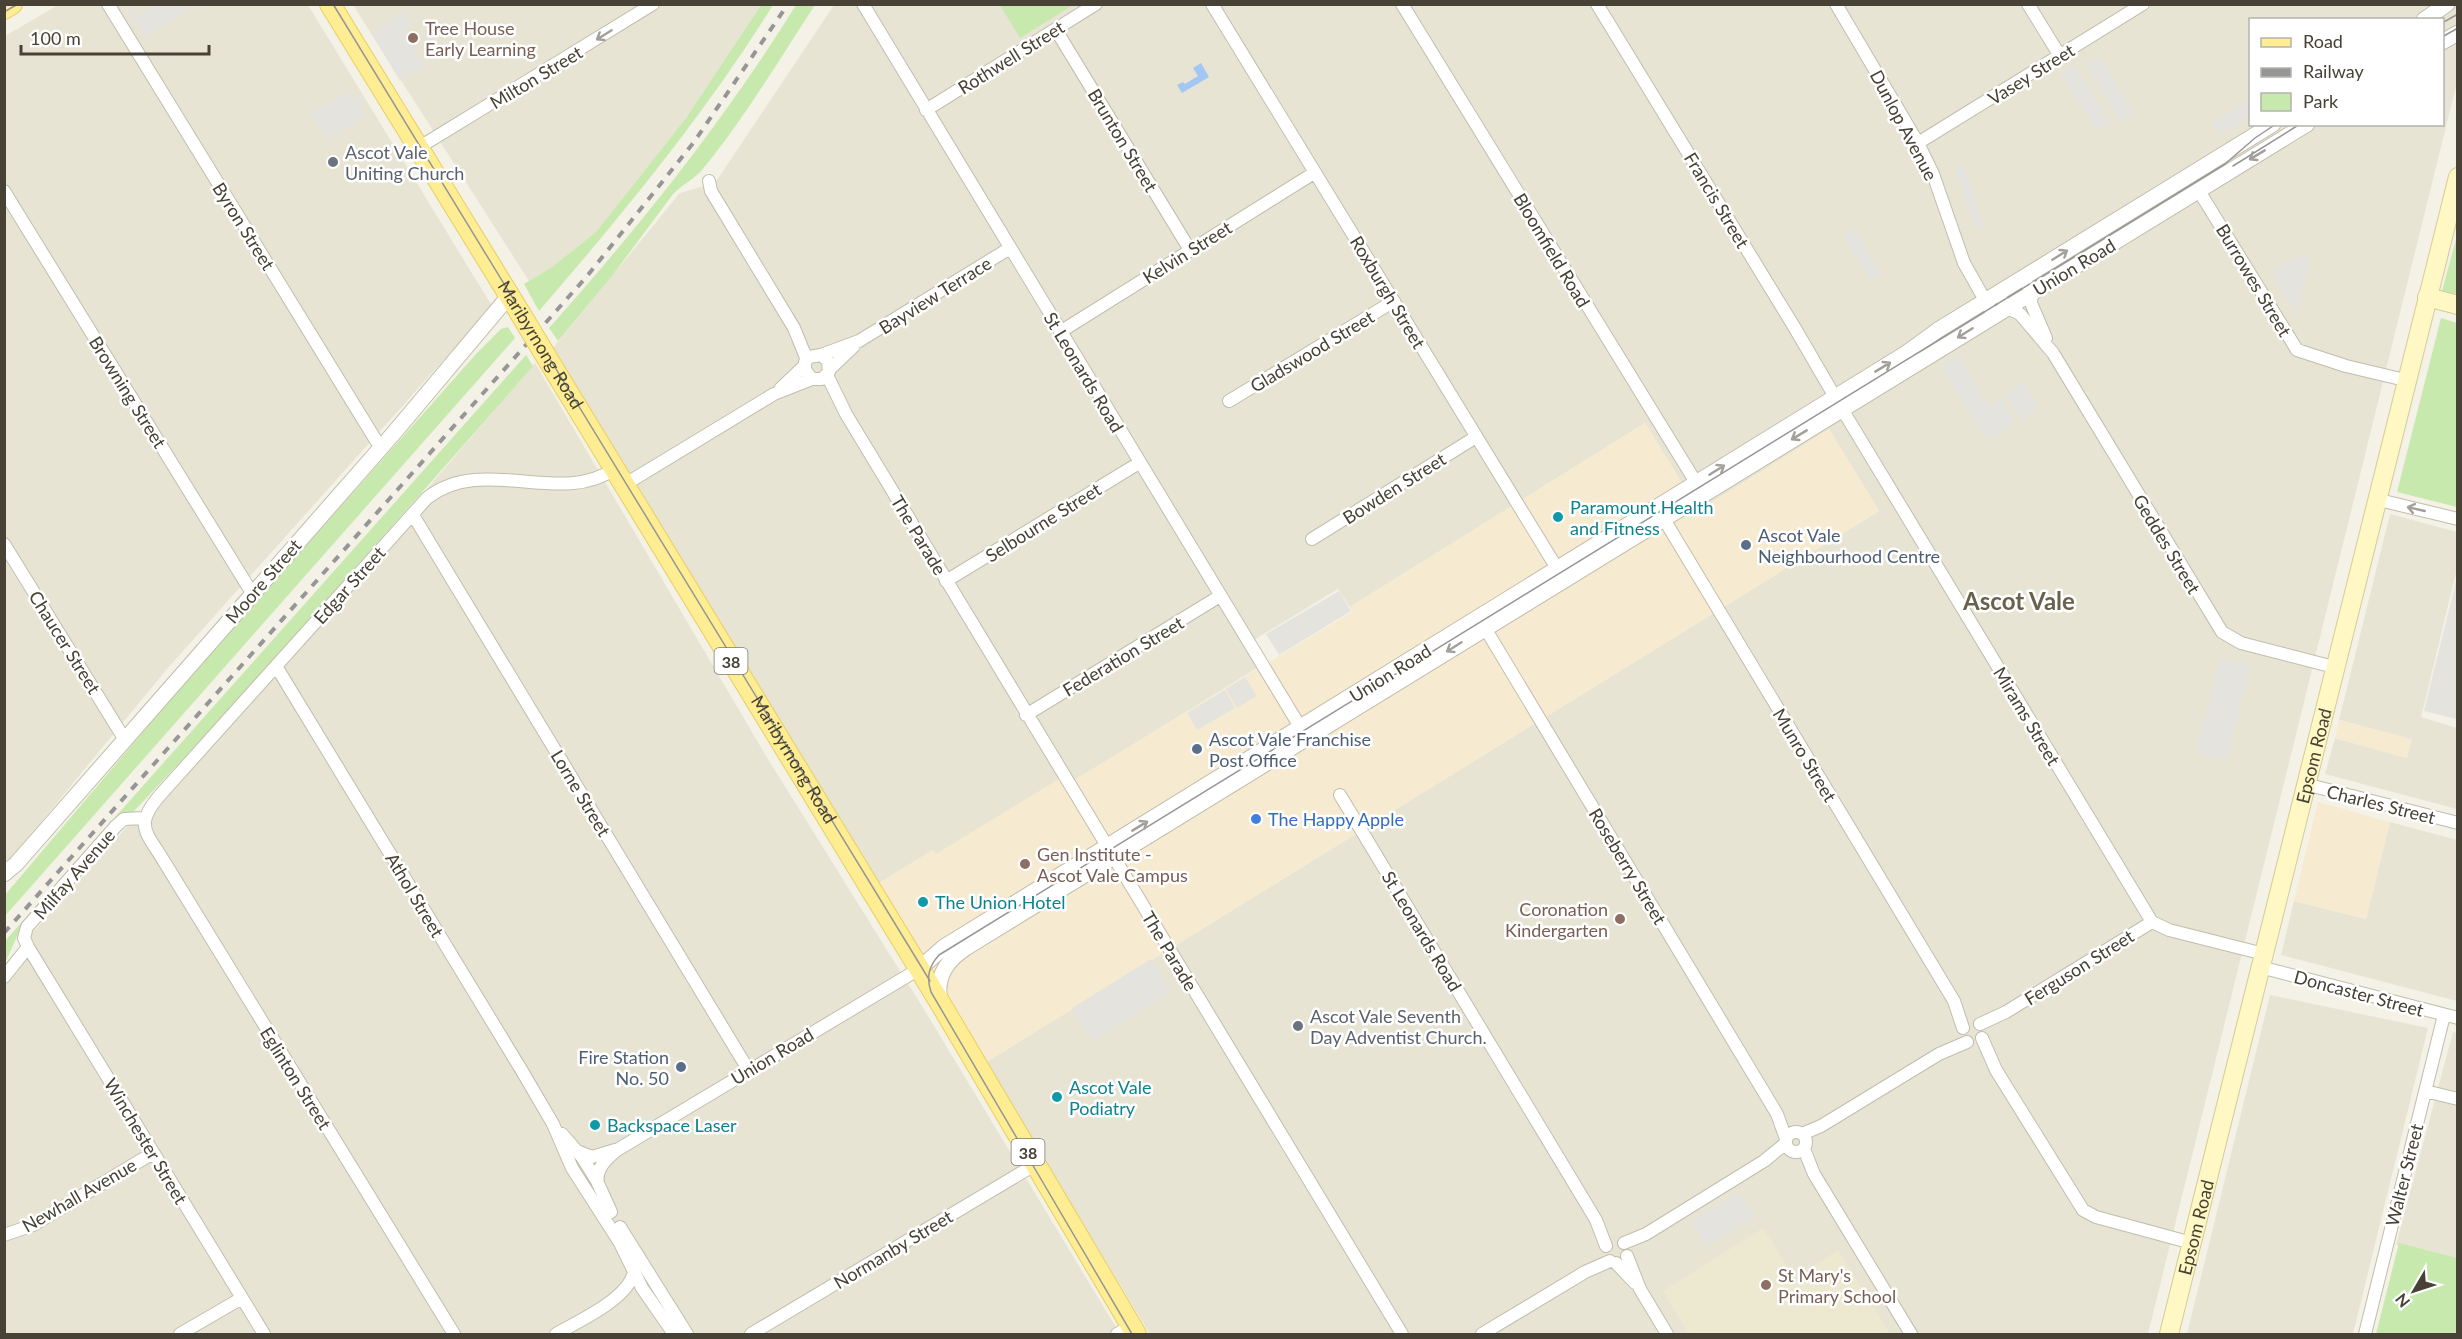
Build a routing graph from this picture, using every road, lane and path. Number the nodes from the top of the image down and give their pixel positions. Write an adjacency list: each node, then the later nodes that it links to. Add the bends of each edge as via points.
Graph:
1 (12, 4): 14 (main road)
2 (108, 4): 51 (street, Byron Street)
3 (330, 4): 24 (main road, Maribyrnong Road / 38)
4 (653, 4): 24 (street, Milton Street, one-way to 24)
5 (863, 4): 20 (street, St Leonards Road)
6 (1096, 4): 16 (street, Rothwell Street)
7 (1212, 4): 25 (street, Roxburgh Street)
8 (1402, 4): 54 (street, Bloomfield Road)
9 (1598, 4): 49 (street, Francis Street)
10 (1836, 4): 23 (street, Dunlop Avenue)
11 (2028, 4): 19 (street)
12 (2143, 4): 19 (street, Vasey Street)
13 (2447, 4): 15 (street)
14 (4, 9)
15 (2427, 18)
16 (1056, 30): 20 (street, Rothwell Street); 32 (street, Brunton Street)
17 (2457, 33): 18 (street)
18 (2444, 41)
19 (2060, 56): 23 (street, Vasey Street)
20 (926, 110): 31 (street, St Leonards Road)
21 (2270, 126): 26 (street, Union Road)
22 (2299, 127): 30 (street, Union Road, one-way to 30)
23 (1918, 143): 35 (street, Dunlop Avenue, via 1964,263)
24 (418, 148): 38 (main road, Maribyrnong Road / 38)
25 (1314, 172): 32 (street, Kelvin Street); 37 (street, Roxburgh Street)
26 (2190, 175): 30 (street, Burrowes Street); 33 (street, Union Road, one-way to 26)
27 (2457, 177): 36 (main road, Epsom Road)
28 (709, 181): 44 (street, via 711,191)
29 (4, 191): 63 (street, Browning Street)
30 (2199, 191): 34 (street, Union Road); 46 (street, Burrowes Street, via 2297,350)
31 (1010, 248): 41 (street, St Leonards Road); 42 (street, Bayview Terrace)
32 (1190, 250): 41 (street, Kelvin Street)
33 (2023, 277): 34 (street, Geddes Street); 35 (street, Union Road)
34 (2032, 292): 40 (street, Union Road); 43 (street, Geddes Street, via 2032,305)
35 (1992, 297): 40 (street, Geddes Street); 49 (street, Union Road, one-way to 35, via 1938,330)
36 (2427, 297): 39 (main road); 46 (main road, Epsom Road)
37 (1394, 301): 48 (street, Gladswood Street); 50 (street, Roxburgh Street)
38 (514, 305): 51 (street, Moore Street); 53 (main road, Maribyrnong Road / 38, bridge)
39 (2457, 305)
40 (2000, 312): 43 (street, Geddes Street, via 2020,314); 49 (street, Union Road, one-way to 49)
41 (1060, 332): 52 (street, St Leonards Road)
42 (859, 341): 44 (street, Bayview Terrace); 45 (street, Bayview Terrace)
43 (2052, 353): 67 (street, Geddes Street, via 2222,632 2241,643)
44 (812, 359): 45 (street, via 828,361); 45 (street, via 806,374); 47 (street, Bayview Terrace)
45 (822, 376): 47 (street, Bayview Terrace); 62 (street, The Parade)
46 (2405, 380): 55 (main road, Epsom Road)
47 (774, 394): 53 (street, Bayview Terrace)
48 (1229, 401)
49 (1838, 403): 54 (street, Union Road); 79 (street, Mirams Street)
50 (1476, 437): 59 (street, Bowden Street); 61 (street, Roxburgh Street)
51 (380, 447): 63 (street, Moore Street)
52 (1139, 462): 62 (street, Selbourne Street); 64 (street, St Leonards Road)
53 (619, 477): 57 (street, Edgar Street, via 580,483 482,479 451,483 427,498); 83 (main road, Maribyrnong Road / 38)
54 (1700, 489): 56 (street, Union Road)
55 (2376, 499): 58 (street, one-way to 55); 67 (main road, Epsom Road)
56 (1660, 513): 61 (street, Union Road); 90 (street, Munro Street)
57 (413, 515): 66 (street, Edgar Street); 91 (street, Lorne Street)
58 (2457, 519)
59 (1312, 538)
60 (4, 544): 70 (street, Chaucer Street)
61 (1561, 575): 65 (street, Union Road)
62 (946, 581): 68 (street, The Parade)
63 (252, 593): 70 (street, Moore Street)
64 (1220, 596): 68 (street, Federation Street); 69 (street, St Leonards Road)
65 (1482, 623): 69 (street, Union Road); 95 (street, Roseberry Street)
66 (276, 666): 73 (street, Edgar Street, via 155,801); 94 (street, Athol Street)
67 (2334, 667): 71 (main road, Epsom Road)
68 (1026, 715): 75 (street, The Parade)
69 (1304, 733): 75 (street, Union Road)
70 (125, 740): 76 (street, Moore Street)
71 (2305, 784): 74 (street, Charles Street); 84 (main road, Epsom Road)
72 (1340, 795): 105 (street, St Leonards Road)
73 (144, 819): 80 (street, Milfay Avenue, via 124,819 116,826 27,927 24,938); 114 (street, Eglinton Street, via 145,830 154,845)
74 (2457, 823)
75 (1110, 852): 81 (street, Union Road); 82 (street, Union Road); 119 (street, The Parade)
76 (16, 864): 77 (street, Moore Street); 78 (street, Moore Street)
77 (4, 874)
78 (4, 885)
79 (2152, 922): 84 (street); 90 (street, Ferguson Street)
80 (28, 947): 86 (street, Milfay Avenue); 97 (street, Winchester Street)
81 (967, 947): 85 (street, Union Road); 87 (street, Union Road, via 949,961 942,974 938,989)
82 (941, 949): 83 (street, Union Road, via 926,957); 85 (street, Union Road)
83 (908, 951): 85 (main road, Maribyrnong Road / 38)
84 (2262, 960): 88 (street, Doncaster Street); 104 (main road, Epsom Road)
85 (924, 967): 87 (main road, Maribyrnong Road / 38); 91 (street, Union Road)
86 (4, 976)
87 (942, 1007): 99 (main road, Maribyrnong Road / 38)
88 (2444, 1015): 89 (street, Doncaster Street); 92 (street, Walter Street)
89 (2457, 1018)
90 (1973, 1033): 95 (street, Ferguson Street); 104 (street, Munro Street, via 2083,1210)
91 (749, 1071): 96 (street, Union Road)
92 (2425, 1091): 93 (street); 124 (street, Walter Street)
93 (2457, 1099)
94 (553, 1124): 98 (street, Athol Street); 100 (street, Athol Street)
95 (1796, 1143): 105 (street, Ferguson Street); 122 (street, Roseberry Street)
96 (626, 1144): 98 (street, Union Road); 101 (street, Union Road, via 611,1155)
97 (153, 1153): 103 (street, Newhall Avenue, via 33,1225); 108 (street, Winchester Street)
98 (588, 1159): 100 (street); 101 (street, Athol Street)
99 (1035, 1164): 111 (main road, Maribyrnong Road / 38); 118 (street, Normanby Street)
100 (575, 1172): 102 (street, Athol Street)
101 (596, 1177): 102 (street, Union Road); 107 (street, Athol Street, via 604,1201)
102 (583, 1186): 106 (street, Athol Street, via 616,1237)
103 (4, 1235)
104 (2192, 1243): 123 (main road, Epsom Road)
105 (1617, 1252): 120 (street, Ferguson Street); 121 (street, St Leonards Road)
106 (634, 1276): 107 (street); 109 (street); 110 (street, Athol Street)
107 (656, 1283): 117 (street, Athol Street)
108 (242, 1298): 112 (street); 113 (street, Winchester Street)
109 (611, 1301): 110 (street, via 634,1294); 115 (street)
110 (653, 1302): 116 (street, Athol Street)
111 (1128, 1332)
112 (180, 1335)
113 (264, 1335)
114 (454, 1335)
115 (556, 1335)
116 (674, 1335)
117 (687, 1335)
118 (751, 1335)
119 (1402, 1335)
120 (1482, 1335)
121 (1667, 1335)
122 (1911, 1335)
123 (2169, 1335)
124 (2365, 1335)

